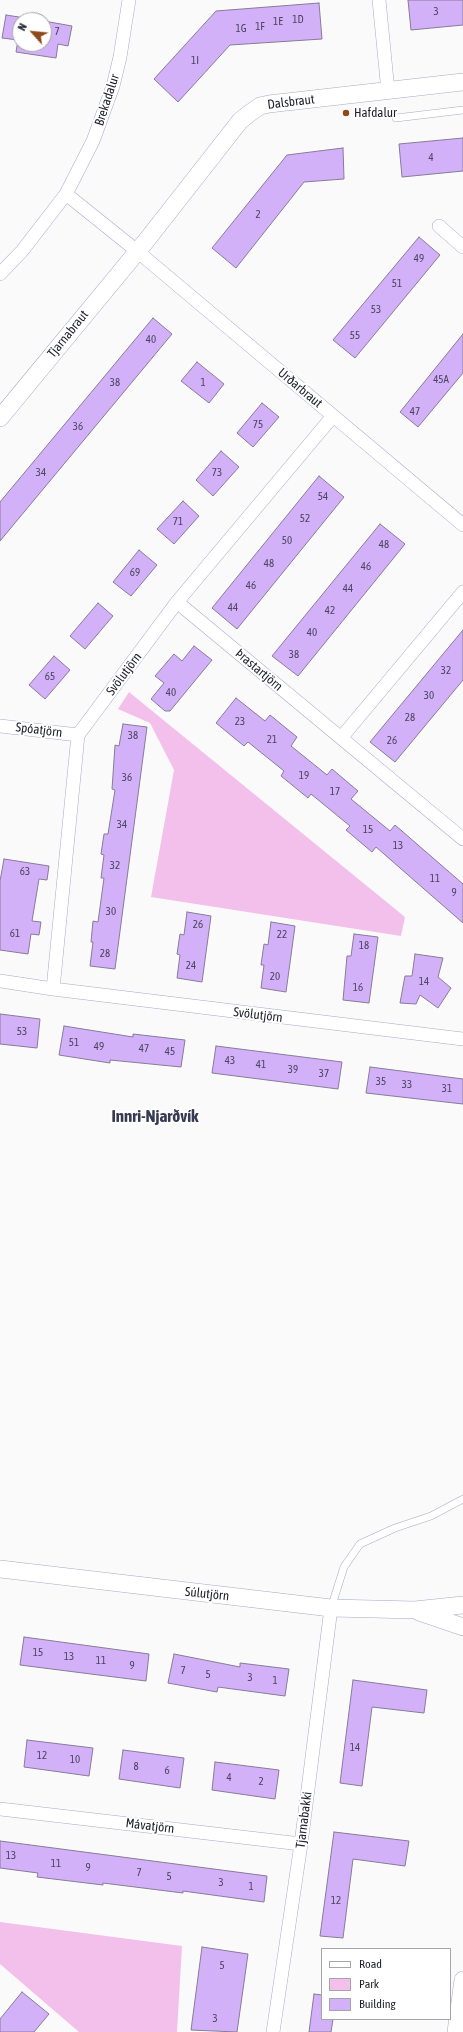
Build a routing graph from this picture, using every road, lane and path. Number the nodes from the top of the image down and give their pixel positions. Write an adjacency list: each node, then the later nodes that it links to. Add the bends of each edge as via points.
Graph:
1 (129, 0): 7 (street, Brekadalur, via 111,93 93,142)
2 (379, 0): 4 (street)
3 (463, 82): 4 (street, Dalsbraut)
4 (388, 91): 10 (street, Dalsbraut, via 260,106 240,121)
5 (463, 110): 6 (lane)
6 (396, 118)
7 (66, 194): 10 (street); 11 (street, Brekadalur, via 22,251)
8 (439, 226): 9 (street)
9 (463, 247)
10 (137, 251): 12 (street, Urðarbraut); 13 (street, Tjarnabraut)
11 (0, 274)
12 (333, 416): 14 (street, Urðarbraut); 16 (street, Svölutjörn)
13 (0, 418)
14 (463, 525)
15 (463, 592): 19 (street)
16 (177, 602): 18 (street, Svölutjörn); 19 (street, Þrastartjörn)
17 (0, 726): 18 (street, Spóatjörn)
18 (78, 735): 22 (street)
19 (341, 738): 20 (street, Þrastartjörn)
20 (463, 839)
21 (0, 981): 22 (street, Svölutjörn)
22 (53, 989): 23 (street, Svölutjörn)
23 (463, 1040)
24 (463, 1499): 27 (lane, via 430,1516 360,1544 344,1567)
25 (0, 1569): 27 (street, Súlutjörn)
26 (463, 1605): 28 (street, Súlutjörn)
27 (331, 1608): 28 (street, Súlutjörn); 31 (street, Tjarnabakki)
28 (415, 1610): 29 (street, Súlutjörn)
29 (463, 1627)
30 (0, 1809): 31 (street, Mávatjörn)
31 (301, 1844): 33 (street, Tjarnabakki)
32 (463, 1980): 34 (street)
33 (273, 2032)
34 (456, 2032)

